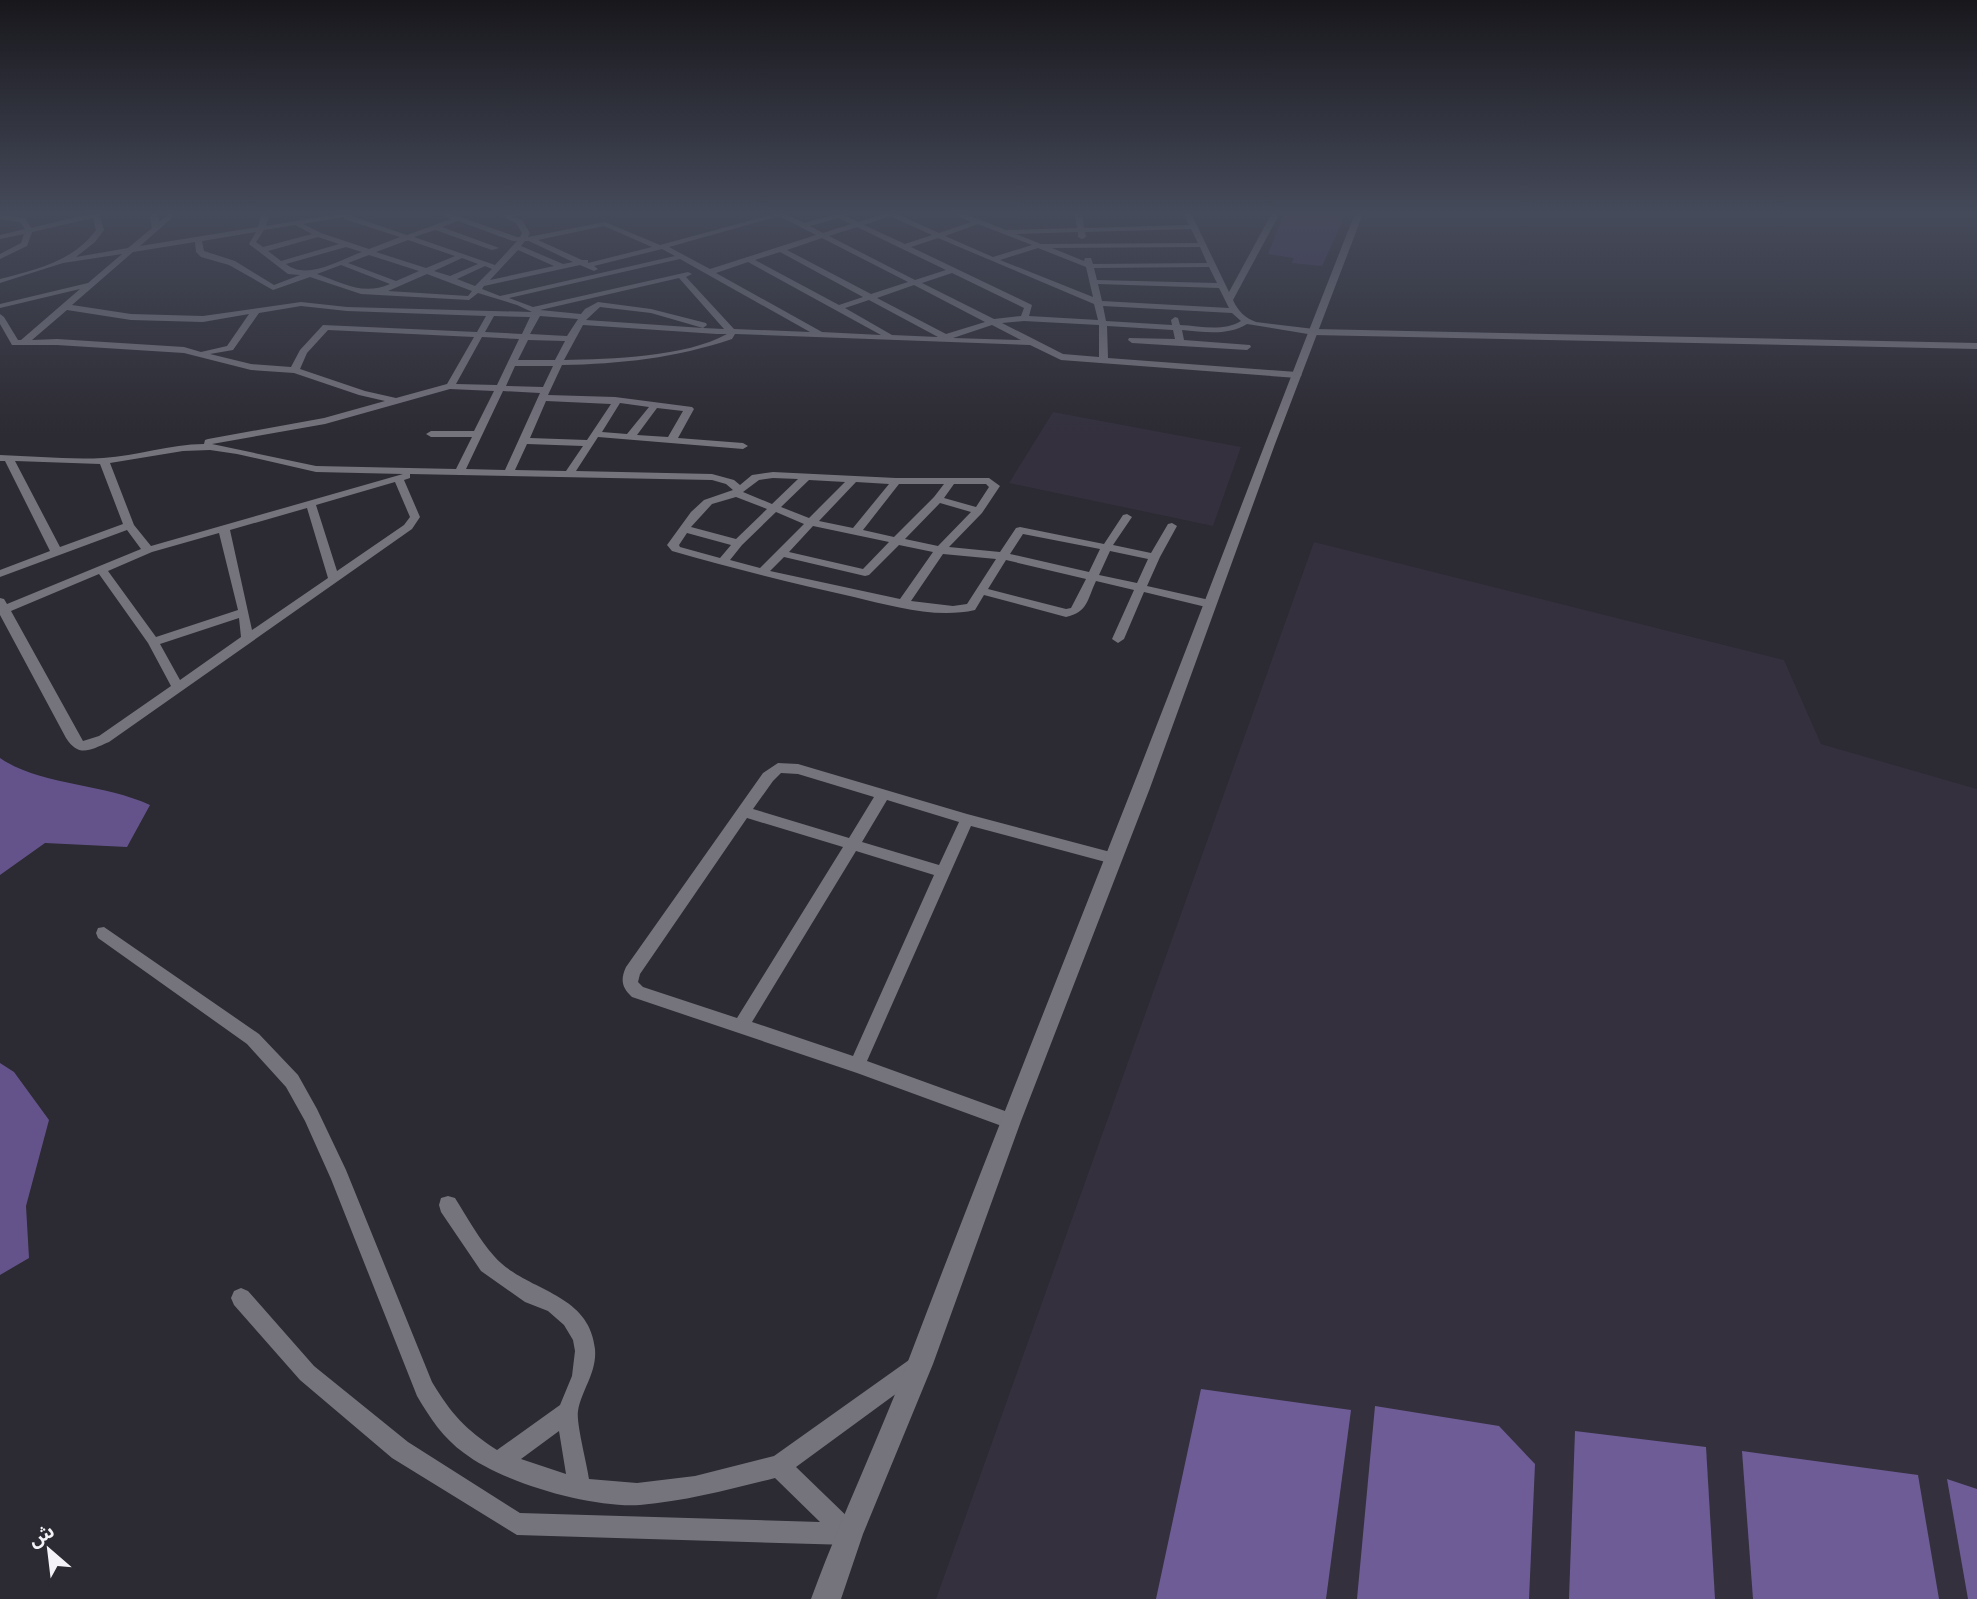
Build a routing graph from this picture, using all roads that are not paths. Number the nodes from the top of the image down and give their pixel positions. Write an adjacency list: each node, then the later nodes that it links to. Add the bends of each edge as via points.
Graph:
1 (87, 286): 34 (street)
2 (92, 286): 37 (street)
3 (269, 286): 24 (street)
4 (279, 286): 24 (street)
5 (343, 286): 26 (street)
6 (392, 286): 27 (street)
7 (465, 286): 25 (street)
8 (482, 286): 25 (street)
9 (551, 286): 30 (street)
10 (642, 286): 42 (street)
11 (690, 286): 35 (street)
12 (734, 286): 58 (street)
13 (796, 286): 39 (street)
14 (849, 286): 28 (street)
15 (904, 286): 28 (street)
16 (922, 286): 50 (street)
17 (986, 286): 47 (street, via 1027,305)
18 (1057, 286): 32 (street)
19 (1096, 286): 32 (street)
20 (1211, 286): 21 (street)
21 (1223, 286): 31 (street)
22 (1237, 286): 31 (street)
23 (1332, 286): 57 (street)
24 (273, 288): 33 (street)
25 (477, 291): 29 (street); 30 (street)
26 (361, 292): 27 (street); 38 (street)
27 (376, 293): 29 (street)
28 (871, 297): 39 (street); 62 (street)
29 (469, 298): 43 (street)
30 (497, 298): 42 (street)
31 (1229, 300): 40 (street)
32 (1100, 303): 36 (street); 51 (street)
33 (301, 304): 38 (street); 41 (street)
34 (0, 306)
35 (708, 306): 45 (street); 56 (street)
36 (1172, 306): 40 (street); 53 (street)
37 (66, 307): 41 (street, via 131,317 203,319); 65 (street)
38 (341, 307): 43 (street); 52 (street, via 322,315 320,322)
39 (837, 308): 61 (street)
40 (1234, 310): 49 (street)
41 (256, 311): 70 (street, via 230,348)
42 (536, 312): 44 (street); 48 (street); 60 (street)
43 (449, 314): 44 (street)
44 (491, 314): 59 (street)
45 (670, 316): 48 (street, via 598,304 591,306); 55 (street)
46 (0, 317): 65 (street, via 15,343)
47 (1024, 318): 50 (street); 51 (street)
48 (582, 320): 55 (street); 63 (street)
49 (1246, 321): 54 (street); 57 (street)
50 (993, 322): 62 (street); 67 (street)
51 (1103, 324): 53 (street); 71 (street)
52 (326, 327): 59 (street); 74 (street, via 300,356)
53 (1176, 327): 54 (street); 66 (street)
54 (1234, 328): 69 (street, via 1241,332)
55 (717, 331): 56 (street)
56 (732, 332): 58 (street); 73 (street, via 715,342 636,358)
57 (1314, 332): 68 (street); 76 (street)
58 (821, 335): 61 (street)
59 (480, 337): 60 (street); 77 (street)
60 (523, 337): 63 (street); 72 (street)
61 (893, 338): 62 (street)
62 (946, 338): 67 (street)
63 (569, 339): 73 (street)
64 (1132, 340): 66 (street)
65 (23, 342): 70 (street)
66 (1180, 342): 69 (street)
67 (1032, 343): 71 (street, via 1061,357)
68 (1977, 346)
69 (1247, 347): 75 (street)
70 (196, 352): 74 (street, via 251,367)
71 (1104, 361): 75 (street)
72 (510, 363): 73 (street); 78 (street)
73 (559, 363): 79 (street)
74 (295, 370): 81 (street)
75 (1255, 372): 76 (street)
76 (1297, 375): 134 (street)
77 (450, 386): 78 (street); 81 (street)
78 (502, 387): 79 (street); 84 (street)
79 (545, 394): 80 (street); 88 (street)
80 (615, 400): 82 (street); 86 (street)
81 (397, 401): 90 (street, via 325,421)
82 (652, 405): 85 (street); 87 (street, via 689,409)
83 (431, 434): 84 (street)
84 (479, 434): 94 (street)
85 (630, 437): 86 (street); 87 (street)
86 (591, 438): 88 (street); 96 (street)
87 (672, 439): 89 (street)
88 (524, 441): 95 (street)
89 (743, 446)
90 (166, 449): 92 (street); 93 (street, via 237,450 316,469)
91 (4, 458): 92 (street); 119 (street)
92 (104, 461): 109 (street)
93 (424, 471): 94 (street); 98 (street)
94 (460, 471): 95 (street)
95 (509, 471): 96 (street)
96 (570, 473): 102 (street, via 712,477 730,482)
97 (806, 477): 99 (street); 102 (street, via 765,475); 105 (street)
98 (399, 479): 104 (street); 128 (street, via 414,513 413,522)
99 (853, 480): 101 (street); 108 (street)
100 (952, 480): 101 (street); 103 (street); 106 (street, via 993,482 995,486)
101 (896, 481): 113 (street)
102 (738, 491): 105 (street); 112 (street, via 708,502)
103 (938, 499): 106 (street); 114 (street)
104 (311, 505): 111 (street); 128 (street)
105 (772, 509): 108 (street); 115 (street)
106 (978, 511): 118 (street)
107 (1127, 517): 116 (street)
108 (809, 522): 113 (street); 120 (street)
109 (129, 525): 117 (street); 119 (street)
110 (1172, 526): 122 (street)
111 (224, 529): 117 (street); 136 (street)
112 (684, 529): 115 (street); 123 (street, via 673,548)
113 (856, 532): 114 (street)
114 (894, 541): 118 (street); 126 (street)
115 (738, 543): 123 (street)
116 (1106, 548): 121 (street, via 1024,530 1017,532); 122 (street); 129 (street)
117 (148, 550): 124 (street)
118 (940, 550): 121 (street); 133 (street)
119 (56, 551): 127 (street)
120 (781, 553): 125 (street); 126 (street)
121 (1003, 556): 129 (street); 131 (street)
122 (1154, 557): 130 (street)
123 (723, 562): 125 (street)
124 (100, 568): 135 (street); 139 (street)
125 (763, 572): 132 (street)
126 (865, 573): 132 (street)
127 (0, 574)
128 (333, 577): 137 (street)
129 (1091, 579): 130 (street); 131 (street, via 1072,613)
130 (1142, 590): 134 (street); 138 (street)
131 (981, 591): 133 (street, via 971,607 961,611)
132 (850, 592): 133 (street)
133 (903, 604)
134 (1210, 604): 145 (street)
135 (1, 607): 140 (street, via 79,746 104,738)
136 (244, 612): 137 (street); 139 (street)
137 (247, 637): 140 (street)
138 (1118, 639)
139 (153, 642): 140 (street)
140 (177, 686)
141 (884, 793): 142 (street, via 784,767 768,777); 143 (street); 144 (street)
142 (745, 812): 144 (street); 148 (street, via 630,979 638,992)
143 (967, 819): 145 (street); 146 (street)
144 (850, 844): 146 (street); 148 (street)
145 (1114, 858): 150 (street)
146 (943, 872): 149 (street)
147 (104, 933): 155 (street, via 253,1039 292,1080 338,1177 424,1389 442,1419)
148 (741, 1026): 149 (street)
149 (858, 1065): 150 (street)
150 (1010, 1121): 153 (street)
151 (448, 1205): 154 (street, via 488,1264 532,1295 555,1304 571,1318 582,1337 582,1376)
152 (241, 1298): 158 (street, via 307,1373 400,1450 517,1524)
153 (920, 1364): 156 (street); 158 (street)
154 (566, 1412): 155 (street); 157 (street)
155 (498, 1463): 157 (street)
156 (779, 1466): 157 (street, via 672,1490 637,1494); 158 (street)
157 (580, 1489)
158 (849, 1534): 159 (street)
159 (826, 1599)

